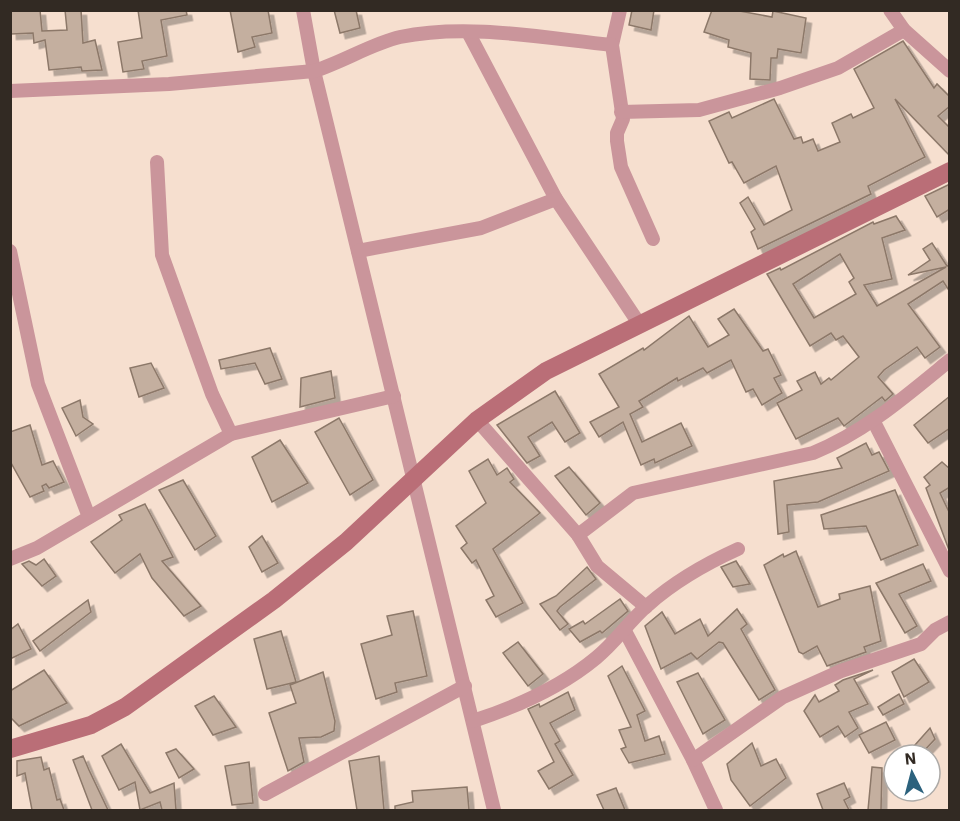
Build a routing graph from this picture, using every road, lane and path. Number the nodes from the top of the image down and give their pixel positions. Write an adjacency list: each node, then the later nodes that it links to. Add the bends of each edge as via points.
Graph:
1 (303, 10): 7 (street)
2 (620, 10): 6 (street)
3 (890, 10): 4 (street)
4 (904, 30): 8 (street); 10 (street, via 838,68 780,88 699,110)
5 (468, 32): 6 (street); 7 (street, via 397,38); 13 (street)
6 (612, 45): 10 (street)
7 (314, 71): 9 (street, via 169,84); 15 (street)
8 (950, 71)
9 (10, 91)
10 (621, 112): 14 (street, via 617,133 621,167)
11 (157, 162): 22 (street, via 162,255 212,394)
12 (950, 171): 17 (street)
13 (556, 199): 15 (street, via 482,228); 17 (street)
14 (653, 239)
15 (358, 250): 19 (street)
16 (10, 251): 24 (street, via 38,384)
17 (640, 325): 20 (street, via 546,371)
18 (950, 360): 21 (street)
19 (394, 396): 22 (street); 23 (street)
20 (477, 420): 23 (street); 25 (street)
21 (874, 422): 25 (street, via 813,453 633,493); 28 (street)
22 (231, 434): 24 (street)
23 (414, 480): 32 (street); 34 (street, via 274,600 125,707 91,725)
24 (89, 517): 27 (street)
25 (578, 535): 29 (street, via 597,566)
26 (738, 549): 29 (street, via 697,568)
27 (10, 559)
28 (950, 571)
29 (646, 607): 31 (street)
30 (950, 622): 35 (street, via 935,630 921,645 841,670 783,696)
31 (625, 631): 33 (street, via 562,682); 35 (street)
32 (465, 687): 33 (street); 36 (street)
33 (473, 721): 37 (street)
34 (10, 749)
35 (693, 760): 38 (street)
36 (265, 794)
37 (494, 810)
38 (716, 810)

